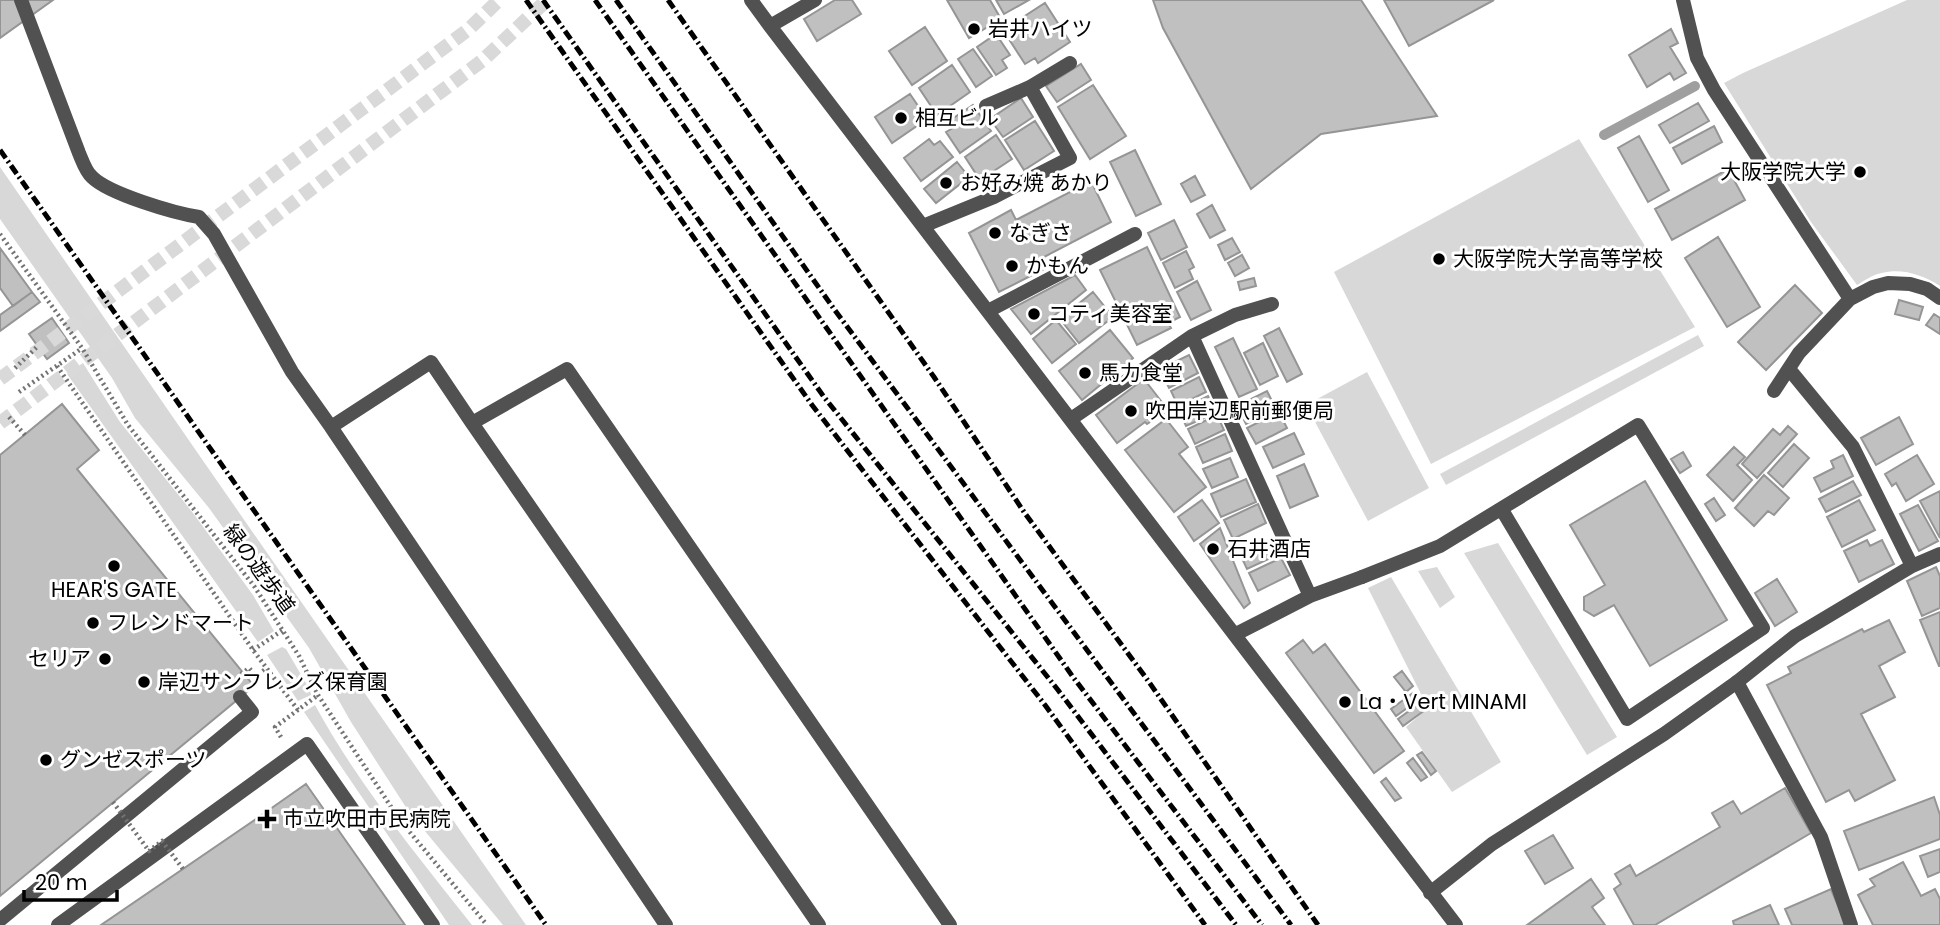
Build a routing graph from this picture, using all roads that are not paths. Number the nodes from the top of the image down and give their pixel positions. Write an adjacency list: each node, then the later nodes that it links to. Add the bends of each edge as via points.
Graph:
1 (22, 0): 20 (street, via 91,177 111,190 199,217 214,234 292,372)
2 (751, 0): 5 (street)
3 (815, 0): 5 (street)
4 (1683, 0): 12 (street, via 1697,58 1714,90)
5 (770, 26): 9 (street)
6 (1070, 63): 7 (street)
7 (1030, 87): 8 (street); 9 (street, via 1070,158)
8 (985, 106)
9 (923, 226): 14 (street)
10 (1135, 234): 14 (street)
11 (1940, 298): 12 (street, via 1910,284 1888,283)
12 (1850, 299): 16 (street)
13 (1272, 304): 15 (street)
14 (988, 311): 18 (street)
15 (1192, 336): 18 (street); 24 (street)
16 (1788, 369): 17 (street); 23 (street, via 1853,447)
17 (1774, 391)
18 (1071, 419): 25 (street)
19 (472, 423): 20 (street, via 431,362); 33 (street); 34 (street, via 567,369)
20 (331, 427): 32 (street)
21 (1502, 510): 21 (street, via 1639,425 1763,628 1627,719); 24 (street, via 1440,546)
22 (1940, 554): 23 (street)
23 (1912, 566): 26 (street, via 1795,636)
24 (1310, 596): 25 (street)
25 (1236, 634): 28 (street)
26 (1737, 682): 28 (street, via 1492,844); 36 (street, via 1821,838)
27 (240, 698): 29 (street, via 252,712)
28 (1430, 892): 35 (street)
29 (0, 920)
30 (58, 925): 31 (street, via 307,744)
31 (433, 925)
32 (666, 925)
33 (819, 925)
34 (950, 925)
35 (1456, 925)
36 (1851, 925)

